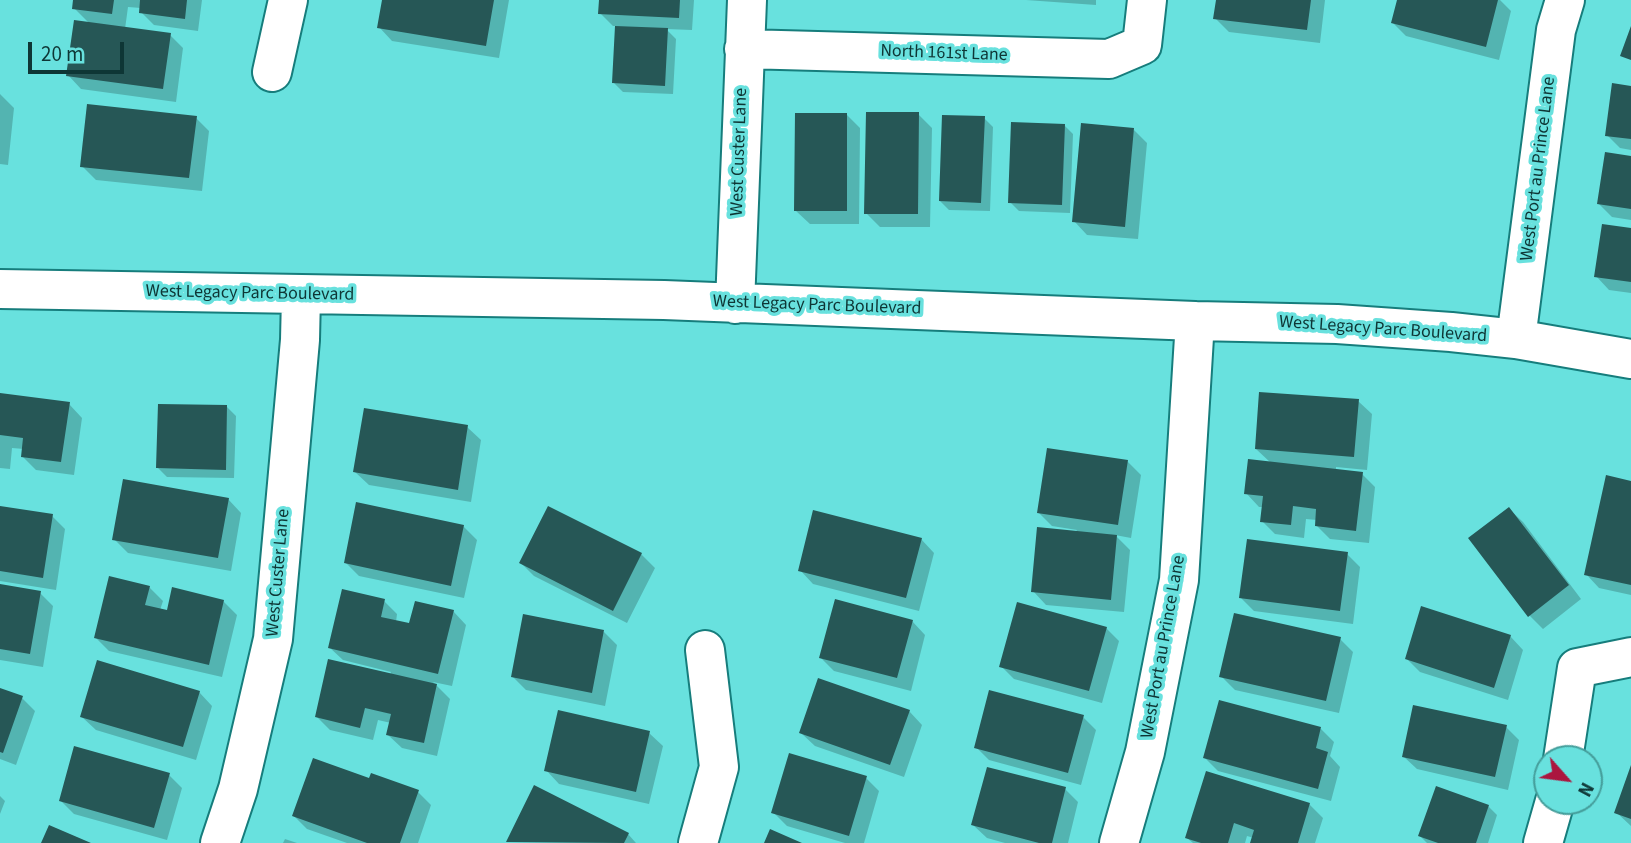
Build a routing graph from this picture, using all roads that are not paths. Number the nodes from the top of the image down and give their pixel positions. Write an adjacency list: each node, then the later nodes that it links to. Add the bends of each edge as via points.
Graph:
1 (288, 0): 6 (street)
2 (747, 0): 5 (street, West Custer Lane)
3 (1147, 0): 5 (street, North 161st Lane, via 1142,45 1109,59)
4 (1565, 0): 11 (street, West Port au Prince Lane, via 1556,30)
5 (744, 49): 9 (street, West Custer Lane)
6 (272, 72)
7 (0, 289): 8 (street, West Legacy Parc Boulevard)
8 (301, 296): 9 (street, West Legacy Parc Boulevard, via 664,299); 17 (street, West Custer Lane, via 273,639 238,789)
9 (734, 304): 10 (street, West Legacy Parc Boulevard)
10 (1195, 321): 11 (street, West Legacy Parc Boulevard, via 1350,325); 19 (street, West Port au Prince Lane, via 1179,580 1145,752)
11 (1516, 339): 12 (street, West Legacy Parc Boulevard)
12 (1631, 359)
13 (705, 650): 18 (street, via 719,767)
14 (1631, 657): 15 (street, via 1577,668)
15 (1565, 745)
16 (1551, 815): 20 (street)
17 (219, 843)
18 (698, 843)
19 (1119, 843)
20 (1543, 843)

